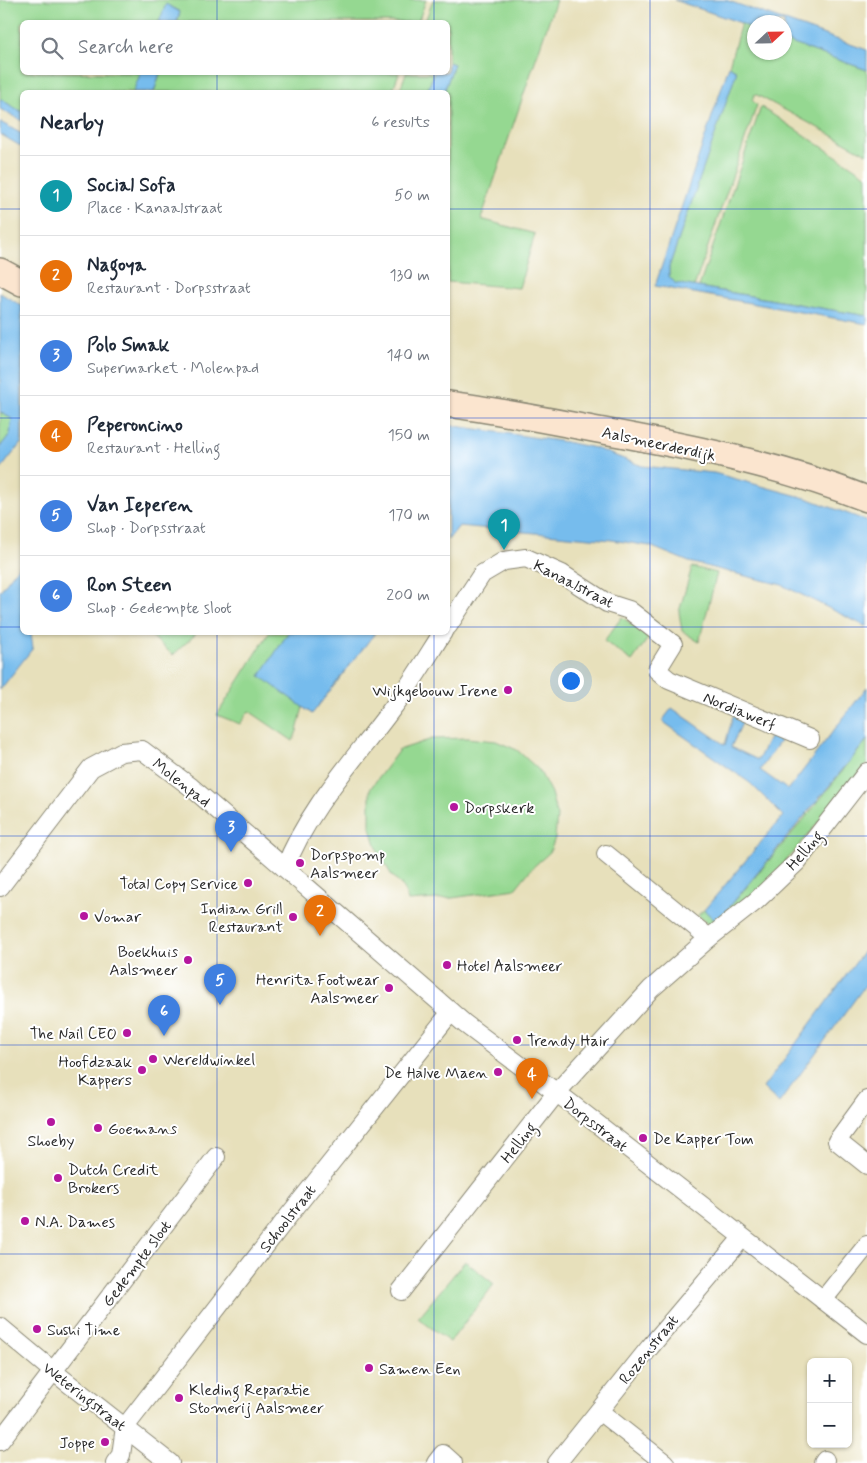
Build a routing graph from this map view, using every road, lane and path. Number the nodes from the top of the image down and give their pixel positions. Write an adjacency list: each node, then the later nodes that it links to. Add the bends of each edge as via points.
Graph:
1 (0, 271): 2 (street)
2 (20, 283)
3 (450, 404): 4 (street, Aalsmeerderdijk, via 666,443 827,483)
4 (867, 499)
5 (450, 623): 7 (street, Kanaalstraat, via 482,574 504,561 526,558 562,574 606,603 629,610 673,644 657,670)
6 (441, 635): 11 (street, via 396,704 310,818)
7 (669, 680): 8 (street, Nordiawerf)
8 (810, 739)
9 (867, 772): 13 (street, Helling, via 797,862 756,901)
10 (606, 854): 13 (street)
11 (285, 868): 12 (street, Molenpad, via 191,787 142,750 121,752 91,768); 14 (street, Dorpsstraat)
12 (0, 887)
13 (709, 938): 15 (street, Helling, via 651,989)
14 (452, 1012): 15 (street, Dorpsstraat); 27 (street, Schoolstraat)
15 (557, 1092): 19 (street, Dorpsstraat); 21 (street, Helling)
16 (867, 1100): 18 (street, via 837,1141)
17 (216, 1157): 25 (street, Gedempte sloot)
18 (867, 1165)
19 (742, 1238): 22 (street, Dorpsstraat); 26 (street, Rozenstraat)
20 (867, 1245): 22 (street)
21 (401, 1291)
22 (823, 1300): 24 (street, Dorpsstraat)
23 (0, 1328): 25 (street, Weteringstraat)
24 (867, 1334)
25 (54, 1372): 27 (street, Weteringstraat); 28 (street, Gedempte sloot)
26 (599, 1410): 33 (street, Rozenstraat); 34 (street)
27 (125, 1427): 29 (street, via 121,1455); 30 (street, Weteringstraat)
28 (0, 1441)
29 (115, 1463)
30 (170, 1463)
31 (436, 1463): 32 (street, via 443,1454)
32 (453, 1463)
33 (558, 1463)
34 (665, 1463)

